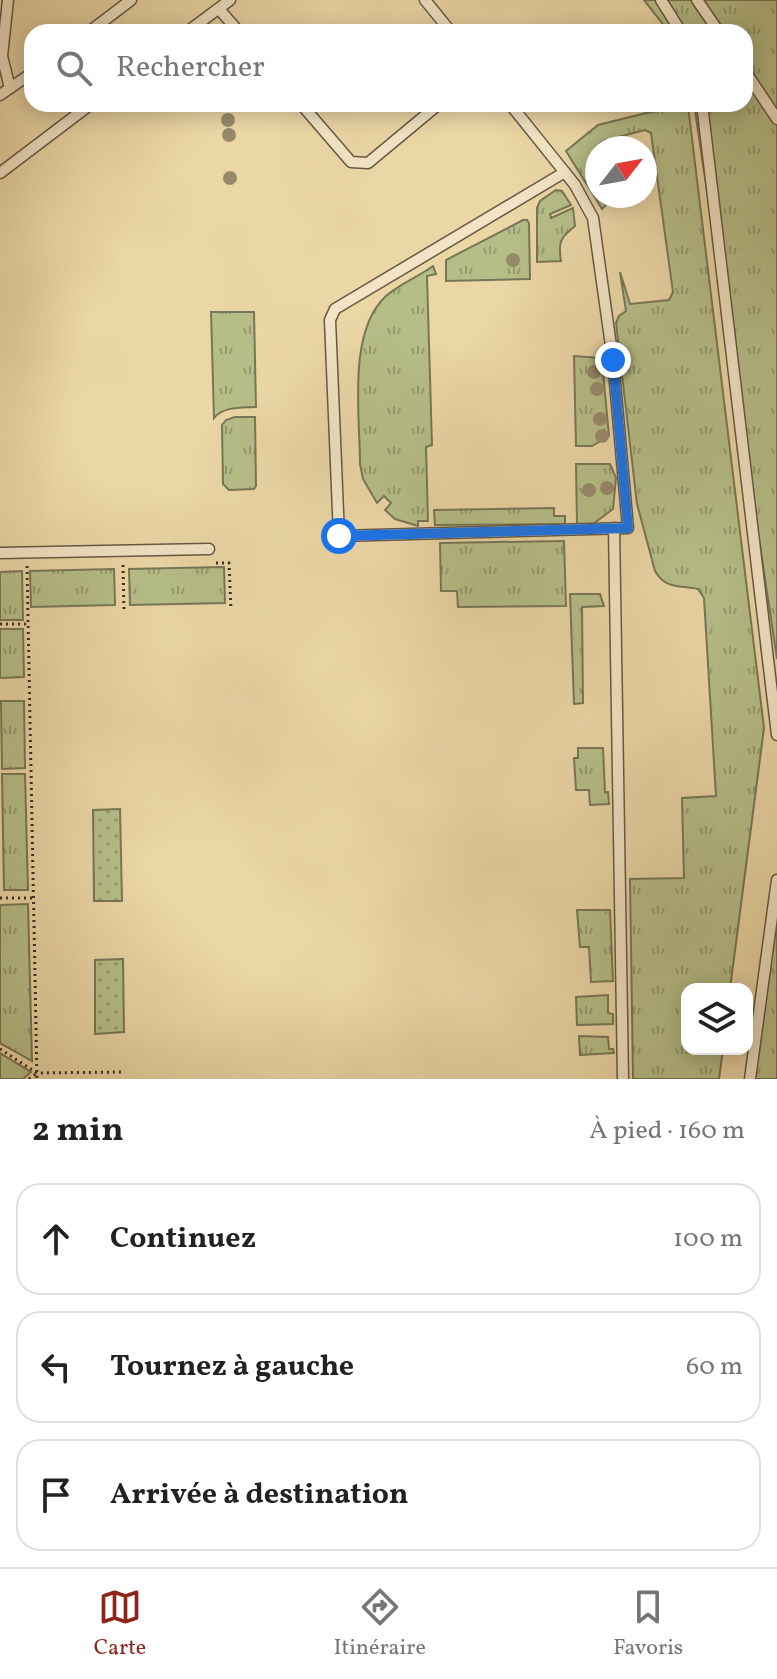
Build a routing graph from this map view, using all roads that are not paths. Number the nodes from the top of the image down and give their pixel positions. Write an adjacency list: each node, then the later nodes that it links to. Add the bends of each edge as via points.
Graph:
1 (8, 0): 16 (lane, via 2,56)
2 (131, 0): 8 (lane)
3 (230, 0): 7 (lane)
4 (425, 0): 11 (lane)
5 (661, 0): 12 (lane)
6 (697, 0): 13 (lane)
7 (219, 9): 9 (lane); 10 (lane)
8 (100, 24)
9 (198, 24)
10 (232, 24)
11 (444, 24)
12 (676, 24)
13 (714, 24)
14 (24, 78): 16 (lane)
15 (753, 83): 23 (lane)
16 (10, 88): 17 (lane)
17 (0, 95)
18 (80, 112): 25 (lane)
19 (308, 112): 20 (lane, via 351,162 368,163)
20 (429, 112)
21 (516, 112): 24 (lane)
22 (703, 112): 29 (lane)
23 (777, 119)
24 (565, 172): 26 (lane, via 593,218 613,360 628,528); 26 (lane, via 335,309 330,320 339,536)
25 (0, 173)
26 (614, 528): 31 (lane)
27 (209, 549): 28 (lane)
28 (0, 553)
29 (777, 735)
30 (777, 880): 32 (lane)
31 (623, 1079)
32 (750, 1079)

